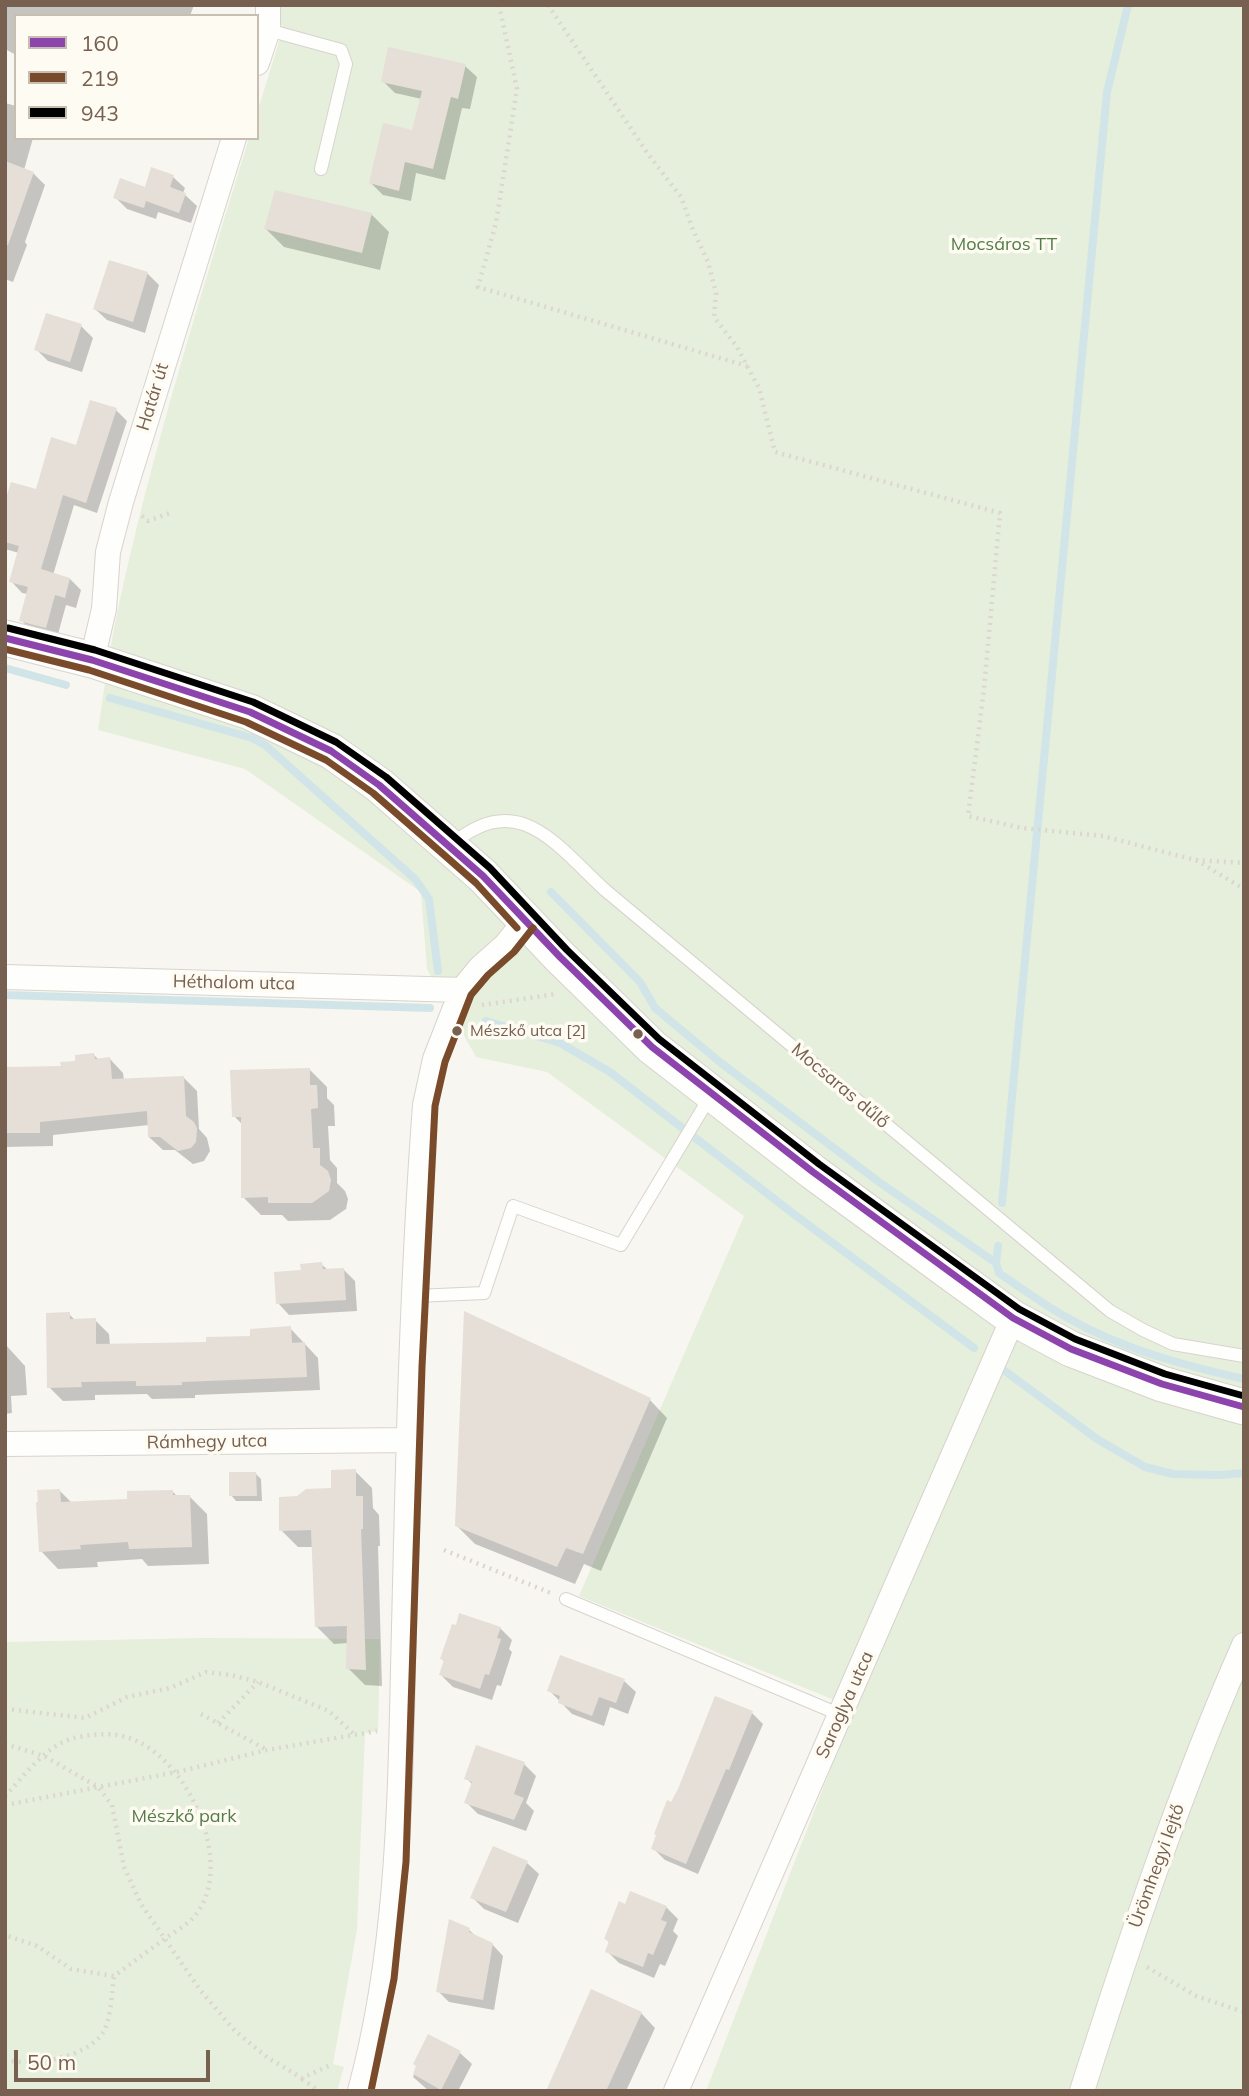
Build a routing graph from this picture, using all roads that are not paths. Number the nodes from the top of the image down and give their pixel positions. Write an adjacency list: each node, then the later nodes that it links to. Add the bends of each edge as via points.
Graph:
1 (268, 5): 2 (street)
2 (268, 30): 3 (street); 5 (lane, via 341,50 346,64)
3 (259, 57)
4 (233, 140): 7 (street, Határ út, via 121,502 108,552 104,609)
5 (321, 169)
6 (5, 638): 7 (street)
7 (92, 660): 8 (street, via 250,712 301,735 379,785)
8 (450, 846): 9 (street); 15 (lane, Mocsaras dűlő, via 490,821 528,824 1110,1311 1173,1344)
9 (525, 921): 11 (street, via 480,968); 12 (street, via 652,1047)
10 (5, 977): 11 (street, Héthalom utca)
11 (472, 997): 13 (street, via 435,1059 425,1105)
12 (703, 1108): 13 (lane, via 621,1245 513,1206 484,1293); 14 (street, via 813,1172)
13 (415, 1296): 17 (street)
14 (1013, 1318): 16 (street, via 1118,1368); 21 (street, Saroglya utca)
15 (1244, 1356)
16 (1244, 1407)
17 (408, 1440): 18 (street, Rámhegy utca); 22 (street, via 394,1885 388,1960)
18 (5, 1444)
19 (566, 1599): 21 (lane)
20 (1244, 1645): 24 (street, Ürömhegyi lejtő, via 1207,1728)
21 (841, 1714): 23 (street, Saroglya utca)
22 (360, 2091)
23 (677, 2091)
24 (1082, 2091)

